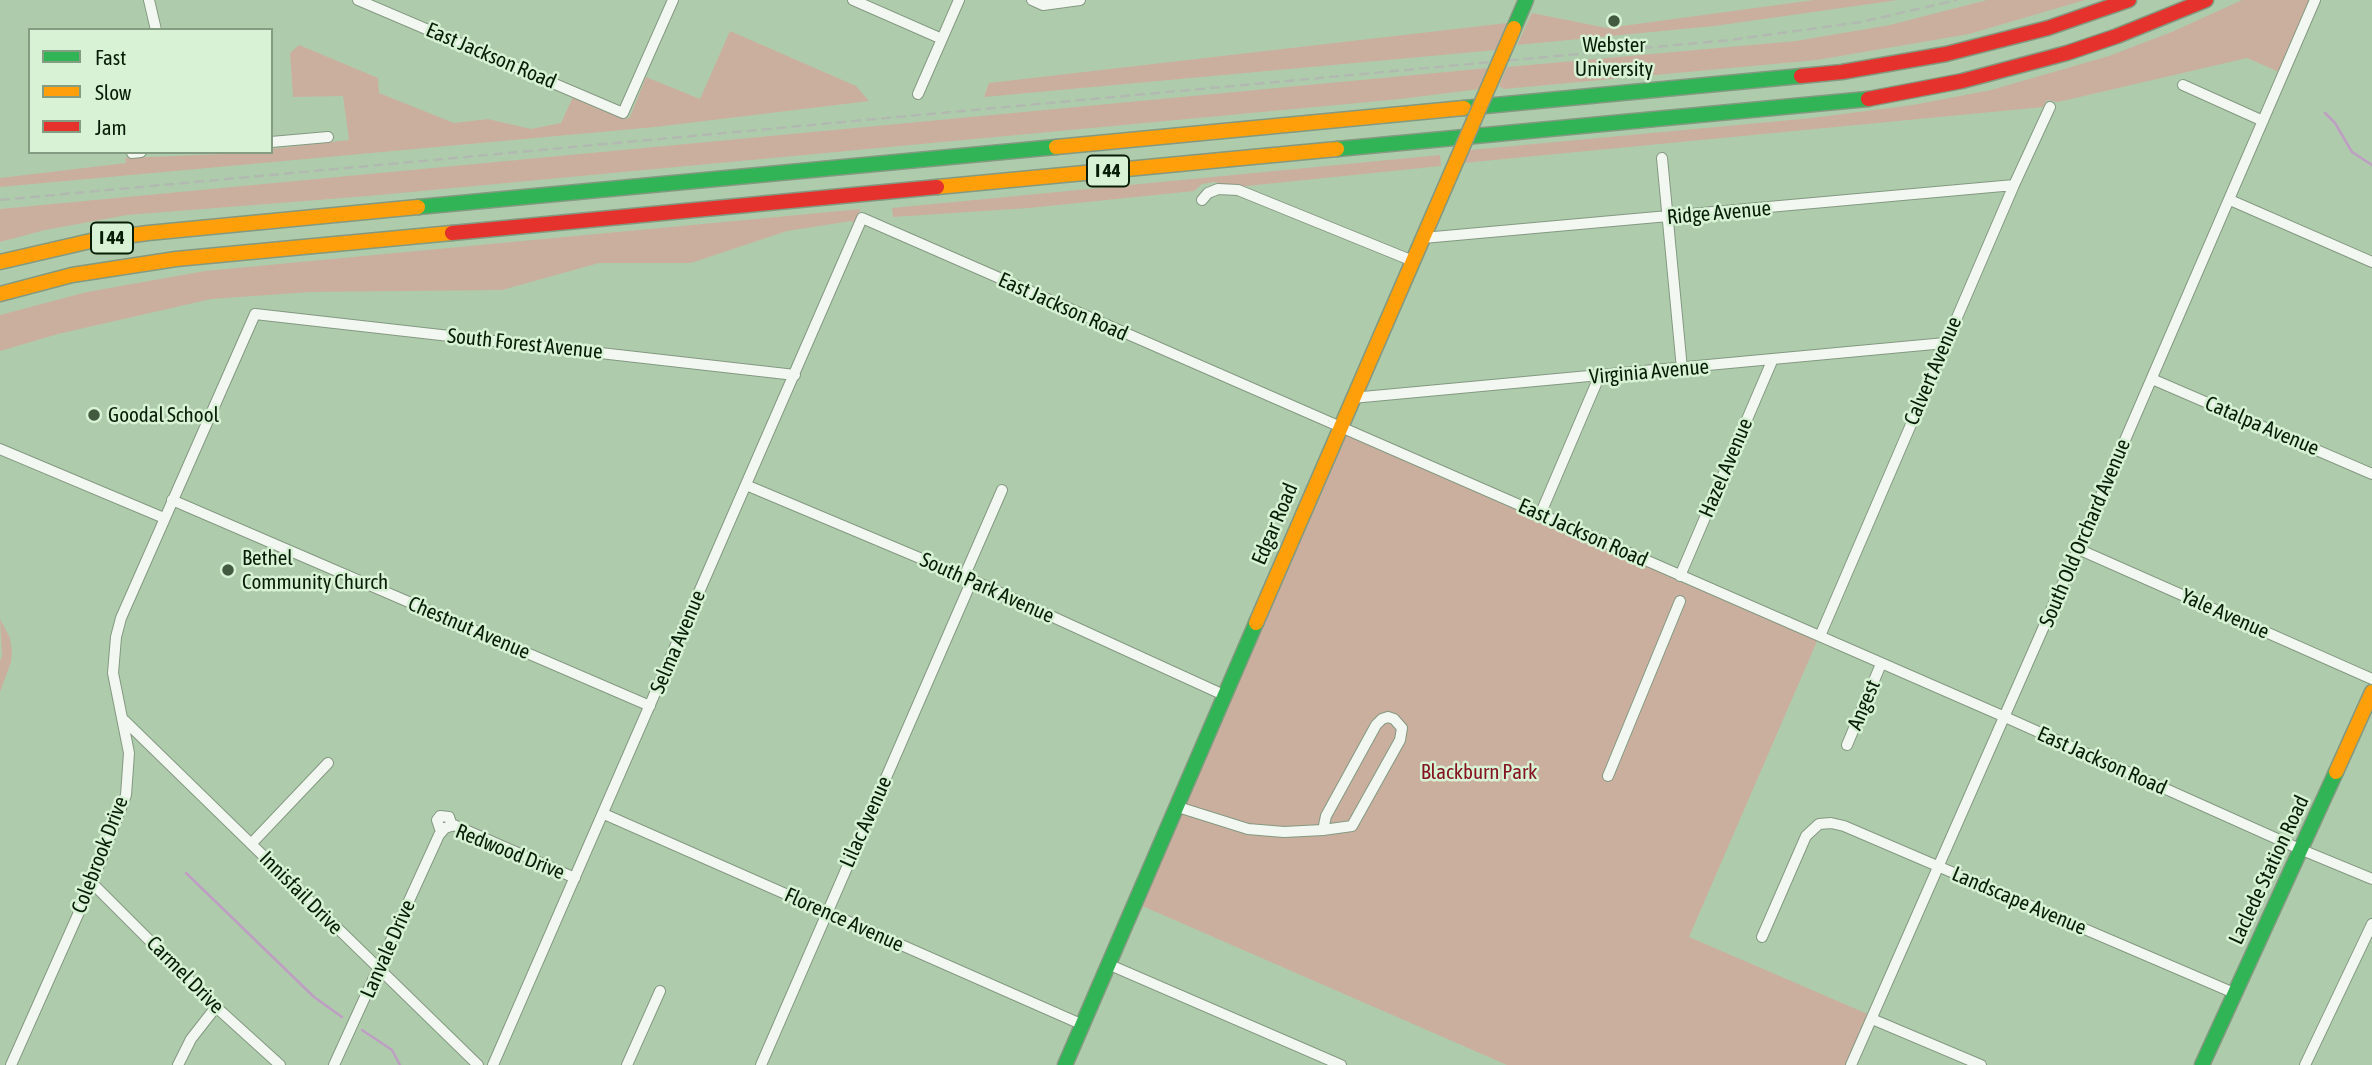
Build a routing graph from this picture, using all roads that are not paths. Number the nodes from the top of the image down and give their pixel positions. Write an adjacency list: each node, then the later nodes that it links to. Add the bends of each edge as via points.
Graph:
1 (149, 0): 12 (street)
2 (358, 0): 3 (street, East Jackson Road, via 623,113)
3 (673, 0)
4 (853, 0): 13 (street)
5 (959, 0): 13 (street)
6 (1032, 0): 7 (street, via 1043,5)
7 (1080, 0)
8 (1526, 0): 26 (main road, Edgar Road, bridge)
9 (2129, 0): 27 (main road, I 44, via 1997,42 1842,72 216,226 95,240)
10 (2206, 0): 30 (main road, I 44, via 2054,57 1874,98 202,257 72,275)
11 (2315, 0): 17 (street, South Old Orchard Avenue)
12 (156, 28)
13 (942, 39): 15 (street)
14 (2183, 85): 17 (street)
15 (918, 94)
16 (2050, 107): 21 (street, Calvert Avenue)
17 (2263, 121): 23 (street, South Old Orchard Avenue)
18 (328, 137): 19 (street)
19 (273, 142)
20 (1662, 158): 24 (street)
21 (2014, 185): 24 (street, Ridge Avenue); 31 (street, Calvert Avenue)
22 (1202, 200): 28 (street, via 1208,193 1231,188)
23 (2230, 200): 29 (street); 36 (street, South Old Orchard Avenue)
24 (1667, 217): 26 (street, Ridge Avenue); 33 (street)
25 (862, 218): 34 (street, Selma Avenue); 38 (street, East Jackson Road)
26 (1423, 238): 28 (main road, Edgar Road)
27 (3, 259)
28 (1413, 261): 37 (main road, Edgar Road)
29 (2372, 262)
30 (0, 294)
31 (1945, 343): 32 (street, Virginia Avenue); 50 (street, Calvert Avenue)
32 (1772, 360): 33 (street, Virginia Avenue); 47 (street, Hazel Avenue)
33 (1682, 369): 35 (street, Virginia Avenue)
34 (795, 375): 41 (street, Selma Avenue); 43 (street, South Forest Avenue, via 255,314)
35 (1599, 377): 37 (street, Virginia Avenue); 44 (street)
36 (2152, 379): 40 (street, Catalpa Avenue); 46 (street, South Old Orchard Avenue)
37 (1352, 398): 38 (main road, Edgar Road)
38 (1339, 428): 44 (street, East Jackson Road); 54 (main road, Edgar Road)
39 (0, 449): 45 (street)
40 (2372, 474)
41 (746, 485): 48 (street, South Park Avenue); 55 (street, Selma Avenue)
42 (1002, 490): 48 (street, Lilac Avenue)
43 (172, 499): 45 (street, Colebrook Drive); 55 (street, Chestnut Avenue)
44 (1540, 514): 47 (street, East Jackson Road)
45 (163, 518): 57 (street, Colebrook Drive, via 116,637 113,673)
46 (2078, 549): 52 (street, Yale Avenue); 56 (street, South Old Orchard Avenue)
47 (1680, 576): 50 (street, East Jackson Road)
48 (968, 578): 54 (street, South Park Avenue); 71 (street, Lilac Avenue)
49 (1680, 601): 60 (street)
50 (1820, 636): 51 (street, East Jackson Road)
51 (1881, 664): 56 (street, East Jackson Road); 58 (street, Angest)
52 (2372, 679)
53 (2372, 692): 66 (main road, Laclede Station Road)
54 (1226, 696): 61 (main road, Edgar Road)
55 (650, 706): 62 (street, Selma Avenue)
56 (2005, 717): 66 (street, East Jackson Road); 67 (street, South Old Orchard Avenue)
57 (124, 720): 65 (street, Innisfail Drive); 70 (street, Colebrook Drive, via 129,753 126,795)
58 (1847, 745)
59 (328, 763): 65 (street)
60 (1608, 776)
61 (1178, 807): 64 (street, via 1248,829); 74 (main road, Edgar Road)
62 (604, 814): 68 (street, Selma Avenue); 71 (street, Florence Avenue)
63 (446, 829): 68 (street, Redwood Drive); 75 (street, Lanvale Drive)
64 (1323, 830): 64 (street, via 1352,826 1400,740 1402,728 1394,719 1382,719 1377,725 1326,816)
65 (252, 843): 75 (street, Innisfail Drive)
66 (2302, 850): 69 (street, East Jackson Road); 77 (main road, Laclede Station Road)
67 (1939, 866): 73 (street, Landscape Avenue, via 1838,824 1819,824 1805,836); 77 (street, Landscape Avenue); 79 (street, South Old Orchard Avenue)
68 (575, 878): 86 (street, Selma Avenue)
69 (2372, 878)
70 (92, 883): 78 (street, Carmel Drive); 81 (street, Colebrook Drive)
71 (826, 912): 80 (street, Florence Avenue); 88 (street, Lilac Avenue)
72 (2372, 924): 94 (street)
73 (1762, 937)
74 (1110, 965): 80 (main road, Edgar Road); 90 (street)
75 (379, 970): 84 (street, Lanvale Drive); 85 (street, Innisfail Drive)
76 (660, 991): 87 (street)
77 (2234, 993): 93 (main road, Laclede Station Road)
78 (216, 1007): 82 (street); 83 (street, Carmel Drive)
79 (1872, 1019): 91 (street, South Old Orchard Avenue); 92 (street)
80 (1083, 1025): 89 (main road, Edgar Road)
81 (11, 1065)
82 (178, 1065)
83 (279, 1065)
84 (334, 1065)
85 (478, 1065)
86 (493, 1065)
87 (627, 1065)
88 (761, 1065)
89 (1065, 1065)
90 (1341, 1065)
91 (1851, 1065)
92 (1981, 1065)
93 (2202, 1065)
94 (2305, 1065)

